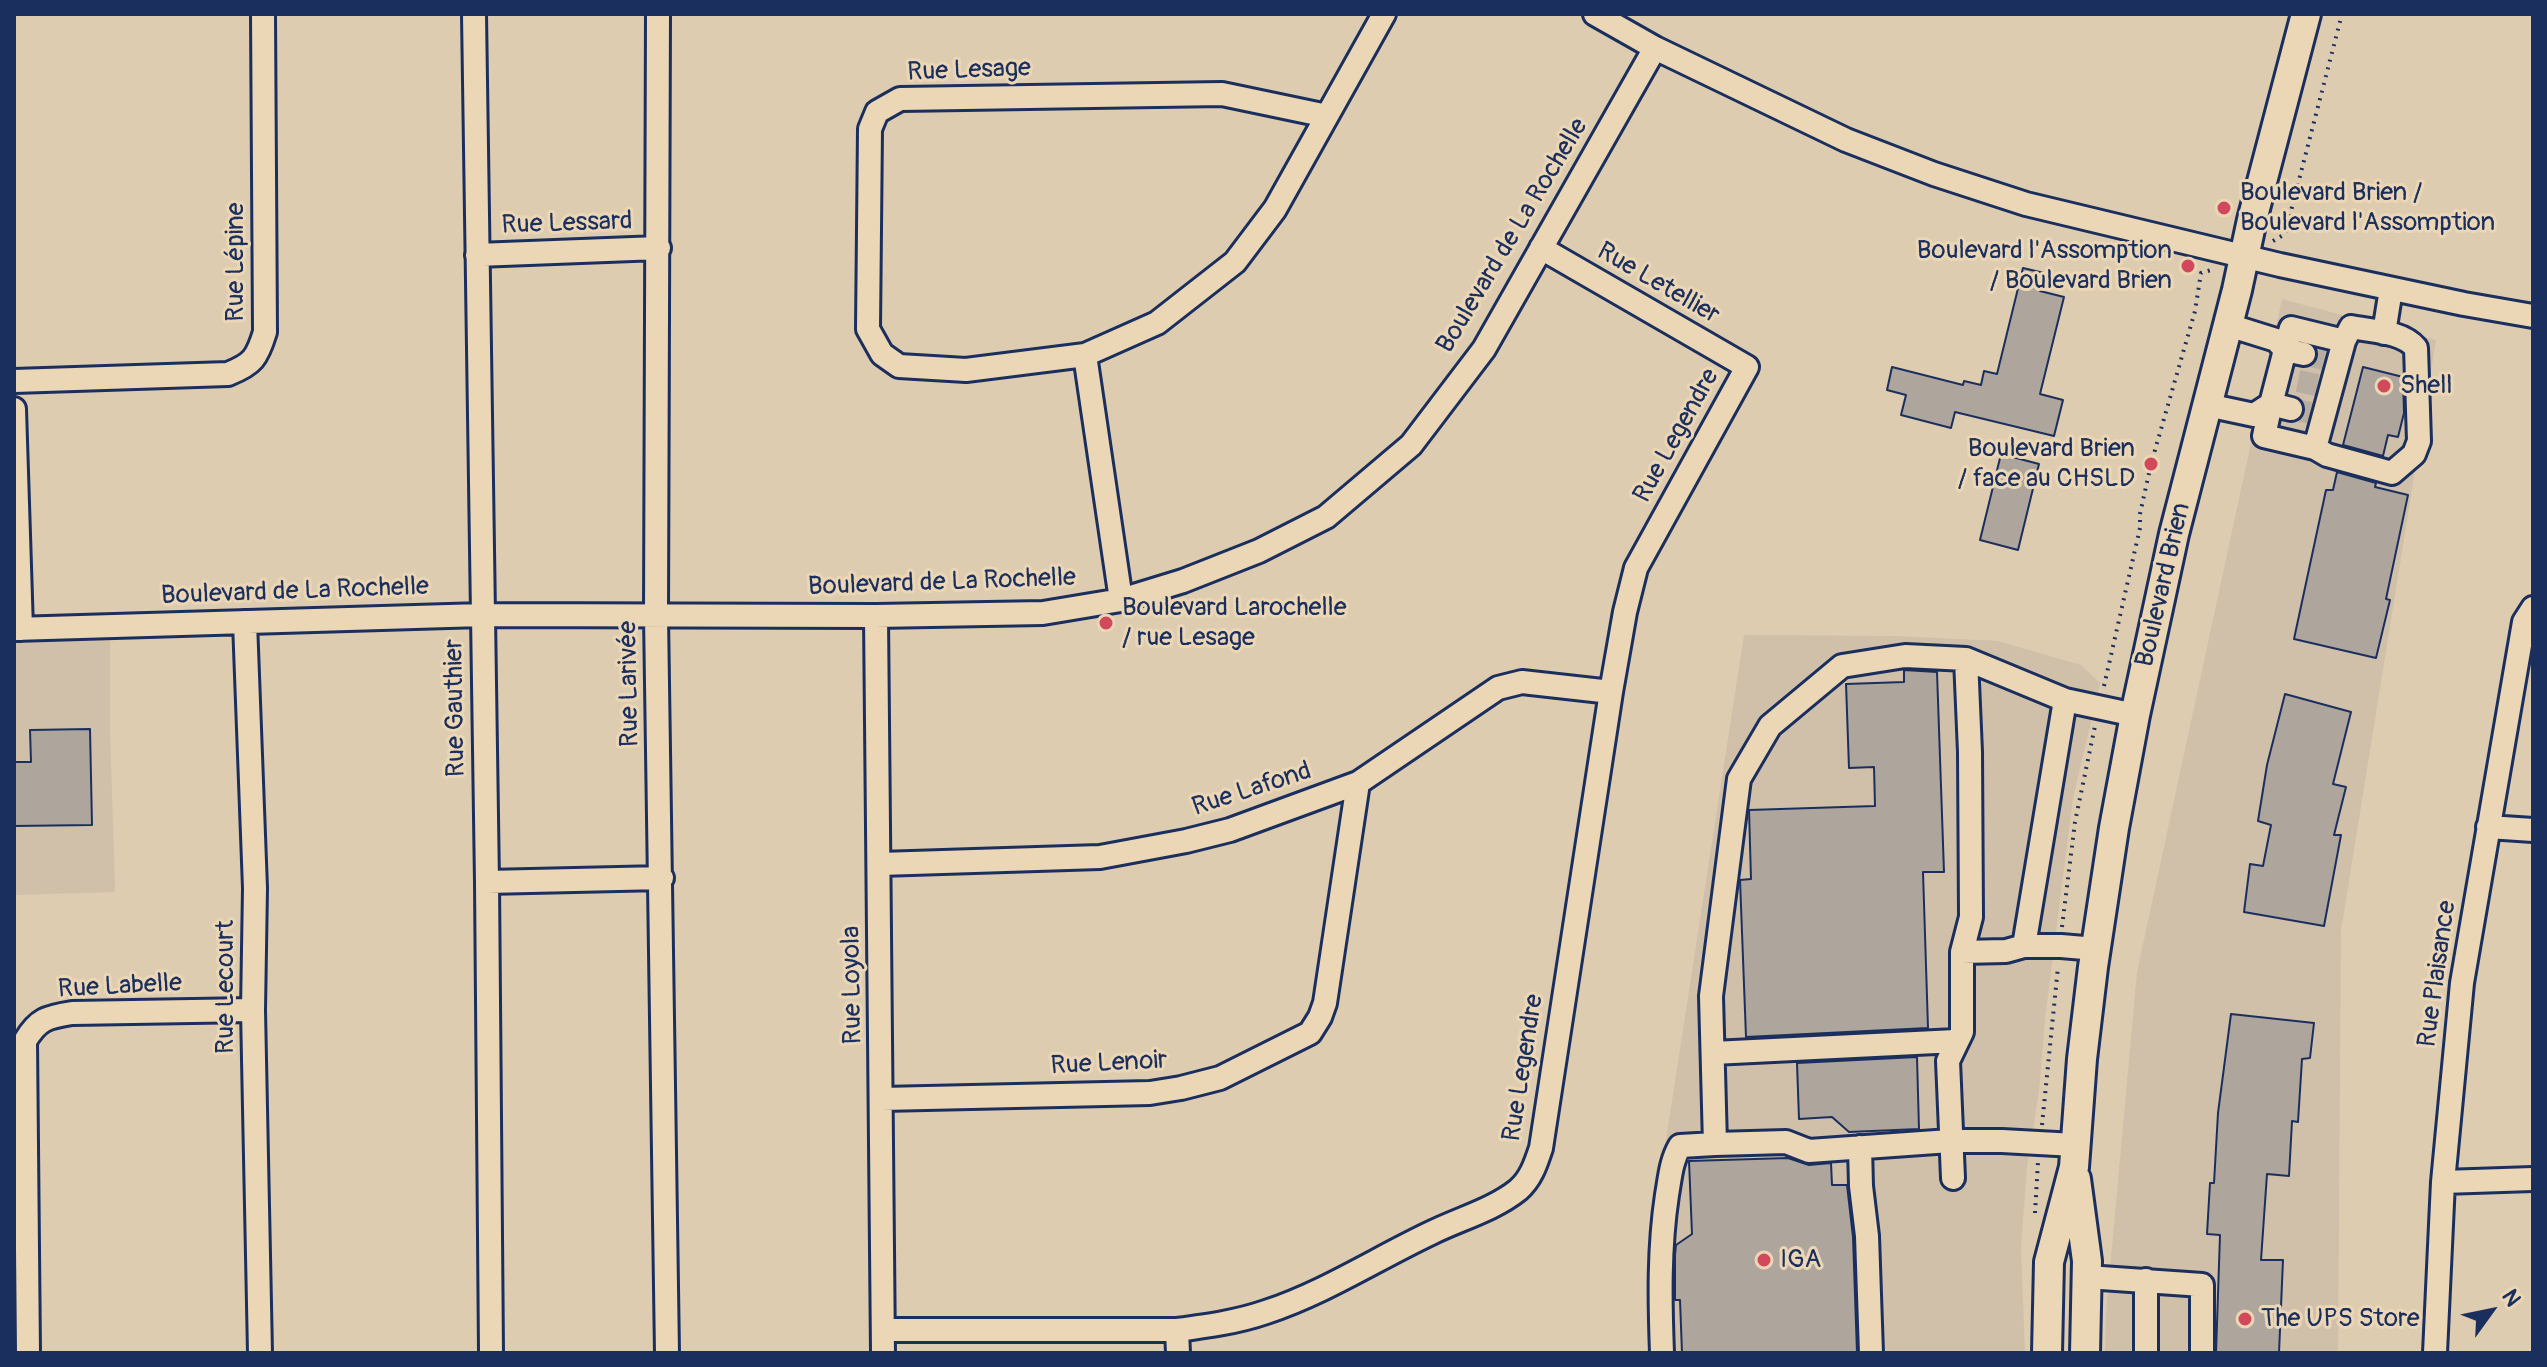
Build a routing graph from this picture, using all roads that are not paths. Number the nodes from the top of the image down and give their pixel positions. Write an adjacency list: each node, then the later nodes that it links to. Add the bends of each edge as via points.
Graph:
1 (263, 14): 20 (street, Rue Lépine, via 265,332 257,356 228,374)
2 (474, 14): 11 (street, Rue Gauthier)
3 (658, 14): 9 (street, Rue Larivée)
4 (1384, 14): 8 (street, Rue Lesage)
5 (1595, 14): 7 (street)
6 (2306, 14): 12 (main road, Boulevard Brien)
7 (1655, 48): 10 (street, Boulevard de La Rochelle); 12 (street, via 1846,140 1934,174 2026,204)
8 (1327, 116): 18 (street, Rue Lesage, via 1275,209 1235,262 1157,323); 18 (street, Rue Lesage, via 1222,94 900,99 877,112 870,129 868,329 882,354 899,366 966,370)
9 (659, 248): 11 (street, Rue Lessard); 29 (street, Rue Larivée)
10 (1541, 248): 19 (street, Rue Letellier); 26 (street, Boulevard de La Rochelle, via 1484,349 1411,445 1326,517 1247,556)
11 (477, 255): 28 (street, Rue Gauthier)
12 (2245, 256): 13 (street); 15 (main road, Boulevard Brien)
13 (2391, 289): 14 (street); 16 (street)
14 (2533, 316)
15 (2228, 325): 17 (street); 22 (main road, Boulevard Brien)
16 (2384, 333): 17 (street, via 2351,327); 25 (street, via 2416,348 2419,441 2414,454 2392,473)
17 (2319, 353): 21 (street); 21 (street)
18 (1085, 355): 26 (street)
19 (1747, 367): 34 (street, Rue Legendre, via 1636,568)
20 (14, 381)
21 (2306, 382): 24 (street); 24 (street)
22 (2207, 405): 24 (street, via 2254,415); 36 (main road, Boulevard Brien)
23 (14, 409): 32 (street)
24 (2299, 411): 25 (street); 25 (street, via 2264,436)
25 (2315, 448)
26 (1121, 600): 30 (street, Boulevard de La Rochelle, via 1043,613)
27 (2533, 608): 38 (street, Rue Plaisance, via 2524,622)
28 (482, 615): 29 (street, Boulevard de La Rochelle); 31 (street, Boulevard de La Rochelle); 42 (street, Rue Gauthier)
29 (656, 616): 30 (street, Boulevard de La Rochelle); 41 (street, Rue Larivée)
30 (876, 616): 40 (street, Rue Loyola)
31 (245, 622): 32 (street, Boulevard de La Rochelle); 46 (street, Rue Lecourt, via 255,888)
32 (18, 629)
33 (1966, 659): 35 (street); 45 (street, via 1971,917); 48 (street, via 1905,656 1842,666 1770,726 1739,779 1711,996)
34 (1611, 692): 37 (street, Rue Lafond, via 1522,682 1498,688); 60 (street, Rue Legendre, via 1541,1148 1533,1172 1518,1189 1490,1206 1307,1296 1223,1324)
35 (2065, 700): 36 (street); 43 (street)
36 (2135, 715): 44 (main road, Boulevard Brien)
37 (1358, 783): 40 (street, Rue Lafond, via 1230,830 1100,857); 49 (street, Rue Lenoir, via 1325,1003 1310,1033 1220,1078 1150,1093)
38 (2488, 827): 39 (street); 56 (street, Rue Plaisance, via 2462,983)
39 (2533, 830)
40 (880, 864): 49 (street, Rue Loyola)
41 (662, 878): 42 (street); 65 (street, Rue Larivée)
42 (487, 882): 64 (street, Rue Gauthier)
43 (2024, 946): 44 (street); 45 (street)
44 (2096, 949): 53 (main road, Boulevard Brien)
45 (1962, 952): 47 (street, via 1962,1032)
46 (253, 1010): 62 (street, Rue Labelle, via 72,1013 34,1025 25,1041); 63 (street, Rue Lecourt)
47 (1956, 1041): 48 (street); 50 (street, via 1948,1061)
48 (1713, 1053): 51 (street)
49 (882, 1099): 59 (street, Rue Loyola)
50 (1950, 1141): 52 (street); 53 (street, via 2002,1141); 54 (street)
51 (1715, 1144): 52 (street, via 1786,1142 1809,1151); 68 (street, via 1680,1146 1673,1157 1661,1249)
52 (1860, 1147): 69 (street)
53 (2074, 1156): 57 (main road, Boulevard Brien); 70 (main road, Boulevard Brien, via 2049,1262)
54 (1953, 1178)
55 (2533, 1179): 56 (street)
56 (2443, 1182): 74 (street, Rue Plaisance)
57 (2087, 1277): 58 (street); 71 (main road, Boulevard Brien)
58 (2146, 1280): 72 (street); 73 (street, via 2202,1285)
59 (883, 1330): 61 (street, Rue Legendre); 66 (street, Rue Loyola)
60 (1177, 1330): 61 (street, Rue Legendre); 67 (street)
61 (947, 1342)
62 (28, 1353)
63 (260, 1353)
64 (491, 1353)
65 (667, 1353)
66 (883, 1353)
67 (1178, 1353)
68 (1662, 1353)
69 (1871, 1353)
70 (2047, 1353)
71 (2085, 1353)
72 (2146, 1353)
73 (2202, 1353)
74 (2435, 1353)

